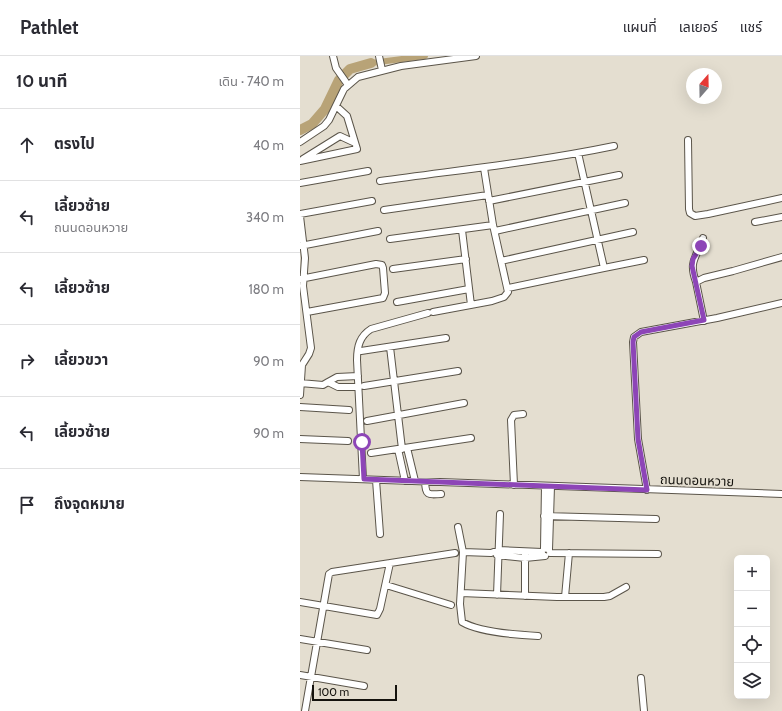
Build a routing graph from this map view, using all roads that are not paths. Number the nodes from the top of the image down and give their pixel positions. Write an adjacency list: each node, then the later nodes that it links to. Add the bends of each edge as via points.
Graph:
1 (333, 56): 5 (street)
2 (473, 56): 4 (street)
3 (379, 57): 4 (street)
4 (382, 68): 5 (street)
5 (347, 83): 6 (street)
6 (336, 106): 8 (street, via 324,126); 9 (street, via 347,116)
7 (688, 140): 20 (street, via 690,214 708,214)
8 (300, 142)
9 (355, 143): 12 (street, via 340,136); 12 (street, via 357,149)
10 (614, 146): 11 (street)
11 (578, 153): 13 (street); 17 (street)
12 (300, 161)
13 (484, 168): 16 (street); 19 (street)
14 (368, 171): 18 (street)
15 (619, 175): 17 (street)
16 (380, 181)
17 (585, 182): 19 (street); 24 (street)
18 (300, 183)
19 (489, 198): 23 (street); 28 (street)
20 (782, 198)
21 (372, 202): 25 (street)
22 (625, 203): 24 (street)
23 (384, 210)
24 (591, 211): 28 (street); 34 (street)
25 (300, 215): 35 (street)
26 (782, 217): 27 (street)
27 (755, 222)
28 (494, 228): 29 (street); 39 (street)
29 (462, 230): 33 (street); 37 (street)
30 (378, 231): 35 (street)
31 (633, 232): 34 (street)
32 (703, 238): 43 (street, via 693,259)
33 (390, 239)
34 (598, 240): 39 (street); 40 (street)
35 (302, 245): 42 (street, via 306,258)
36 (782, 257): 43 (street)
37 (466, 259): 41 (street); 45 (street)
38 (644, 260): 40 (street)
39 (501, 261): 44 (street)
40 (604, 268): 44 (street)
41 (393, 269)
42 (302, 278): 49 (street); 49 (street, via 379,264 383,268 383,298)
43 (696, 282): 50 (street)
44 (508, 288): 48 (street, via 507,295 500,299)
45 (469, 289): 46 (street); 48 (street)
46 (397, 302)
47 (782, 303): 50 (street)
48 (471, 305): 55 (street, via 371,329 362,338 357,350)
49 (307, 312): 58 (street, via 311,348 302,366)
50 (704, 320): 80 (street, via 641,332 634,337 634,391 638,439)
51 (446, 338): 52 (street)
52 (390, 347): 53 (street); 56 (street)
53 (362, 351)
54 (458, 371): 56 (street)
55 (358, 376): 57 (street, via 337,377); 59 (street)
56 (394, 381): 59 (street); 65 (street)
57 (328, 382): 58 (street, via 323,385); 59 (street, via 338,387)
58 (300, 383): 60 (street)
59 (361, 387): 73 (street)
60 (300, 395)
61 (464, 404): 65 (street)
62 (300, 407): 63 (street)
63 (349, 410)
64 (523, 414): 78 (street, via 514,415 511,420)
65 (398, 415): 66 (street); 70 (street)
66 (367, 420)
67 (471, 438): 70 (street)
68 (300, 439): 69 (street)
69 (348, 441)
70 (402, 449): 71 (street); 75 (street); 76 (street)
71 (371, 453)
72 (300, 477): 73 (street, ถนนดอนหวาย)
73 (364, 479): 74 (street, ถนนดอนหวาย)
74 (376, 480): 75 (street, ถนนดอนหวาย); 87 (street)
75 (405, 481): 76 (street, ถนนดอนหวาย)
76 (415, 481): 77 (street, ถนนดอนหวาย)
77 (425, 482): 78 (street, ถนนดอนหวาย); 81 (street, via 428,494)
78 (514, 485): 79 (street, ถนนดอนหวาย)
79 (548, 486): 80 (street, ถนนดอนหวาย); 84 (street)
80 (647, 490): 82 (street, ถนนดอนหวาย)
81 (441, 494)
82 (782, 494)
83 (500, 514): 91 (street)
84 (547, 516): 85 (street); 89 (street)
85 (656, 519)
86 (458, 527): 88 (street)
87 (380, 534)
88 (463, 552): 91 (street); 98 (street)
89 (546, 552): 92 (street); 94 (street)
90 (455, 553): 95 (street)
91 (499, 553): 94 (street); 99 (street)
92 (569, 553): 93 (street); 101 (street)
93 (658, 554)
94 (525, 555): 100 (street)
95 (390, 563): 96 (street); 104 (street, via 332,572 329,574)
96 (386, 585): 103 (street); 104 (street, via 377,615)
97 (626, 587): 101 (street, via 604,597)
98 (461, 593): 99 (street); 105 (street, via 461,619 465,624 497,632)
99 (498, 595): 100 (street)
100 (525, 596): 101 (street)
101 (565, 597)
102 (300, 602): 104 (street)
103 (451, 605)
104 (323, 606): 107 (street)
105 (538, 636)
106 (300, 639): 107 (street)
107 (317, 641): 108 (street); 110 (street)
108 (367, 650)
109 (300, 675): 110 (street)
110 (311, 677): 112 (street); 113 (street)
111 (641, 678): 114 (street)
112 (364, 686)
113 (304, 711)
114 (644, 711)

